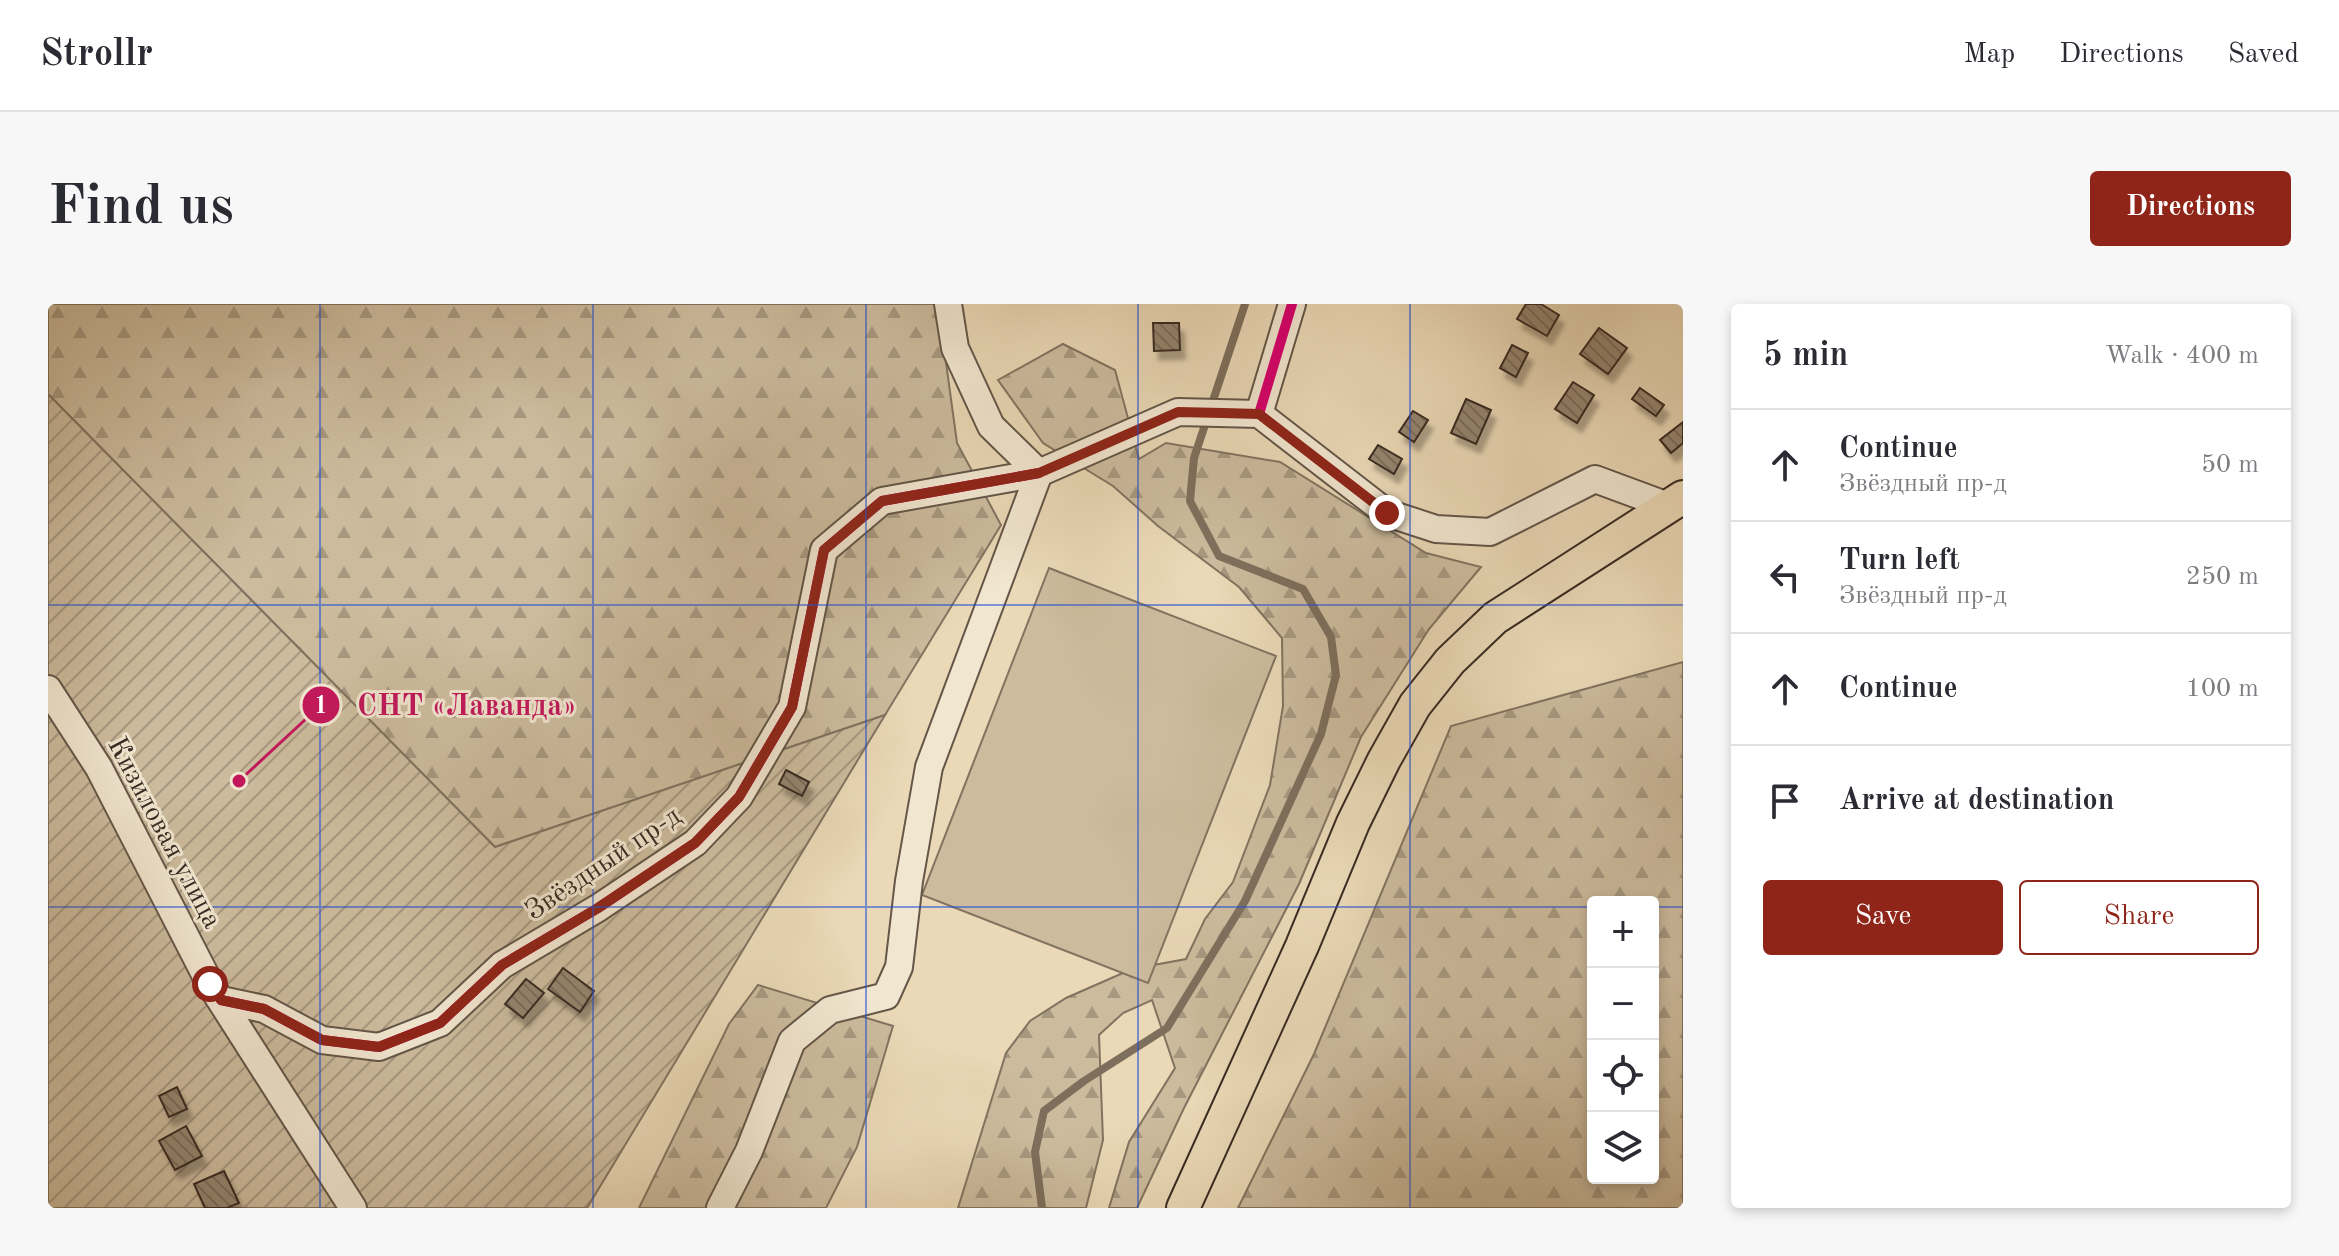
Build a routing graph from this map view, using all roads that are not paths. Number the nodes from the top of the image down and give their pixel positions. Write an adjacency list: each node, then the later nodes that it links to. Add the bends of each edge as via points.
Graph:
1 (948, 304): 4 (street, via 955,348 991,426)
2 (1292, 304): 3 (street)
3 (1259, 414): 4 (street, Звёздный пр-д, via 1178,412); 5 (street, via 1387,513 1436,529 1490,532 1595,479)
4 (1039, 473): 7 (street, Звёздный пр-д, via 882,501 824,550 792,707 739,797 695,843 502,965 440,1023 379,1047 322,1040 264,1009); 9 (street, via 929,767 899,967 886,996 830,1010 792,1041 749,1151)
5 (1676, 501): 10 (main road, via 1495,618 1450,661 1415,705 1353,823)
6 (48, 689): 7 (street, Кизиловая улица, via 99,768)
7 (221, 1000): 8 (street, Кизиловая улица)
8 (353, 1208)
9 (720, 1208)
10 (1183, 1208)

